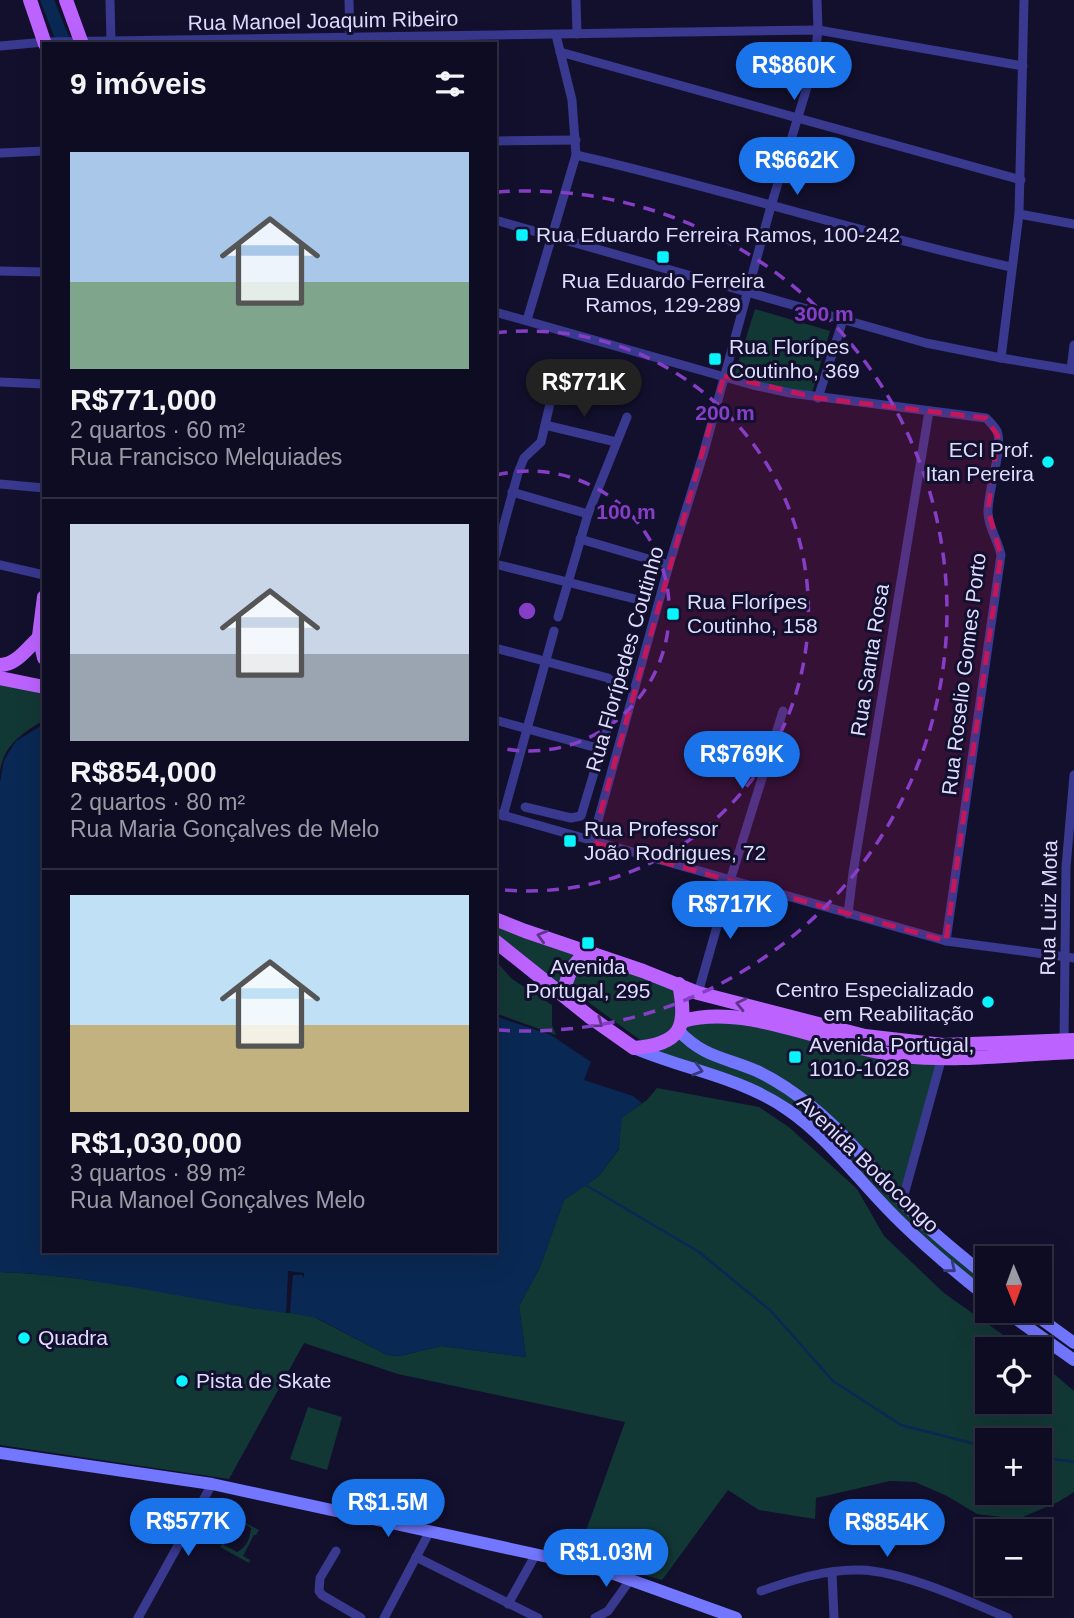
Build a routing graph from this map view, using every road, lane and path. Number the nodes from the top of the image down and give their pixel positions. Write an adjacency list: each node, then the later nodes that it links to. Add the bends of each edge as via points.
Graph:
1 (30, 0): 12 (main road)
2 (66, 0): 13 (main road)
3 (110, 0): 14 (street)
4 (349, 0): 11 (street)
5 (576, 0): 9 (street)
6 (817, 0): 8 (street, Rua Florípedes Coutinho)
7 (1024, 0): 18 (street)
8 (818, 30): 9 (street, Rua Manoel Joaquim Ribeiro); 18 (street, Rua Manoel Joaquim Ribeiro); 19 (street, Rua Florípedes Coutinho, via 814,64)
9 (577, 34): 10 (street, Rua Manoel Joaquim Ribeiro)
10 (555, 35): 11 (street, Rua Manoel Joaquim Ribeiro); 17 (street)
11 (350, 41): 14 (street, Rua Manoel Joaquim Ribeiro)
12 (47, 42)
13 (80, 42)
14 (111, 42)
15 (42, 43): 16 (street)
16 (0, 46)
17 (560, 52): 19 (street); 20 (street)
18 (1023, 66): 25 (street)
19 (798, 118): 25 (street); 26 (street, Rua Florípedes Coutinho)
20 (576, 140): 21 (street); 24 (street)
21 (497, 141)
22 (42, 151): 23 (street)
23 (0, 153)
24 (576, 155): 26 (street); 30 (street)
25 (1021, 180): 27 (street)
26 (771, 206): 31 (street); 34 (street, Rua Florípedes Coutinho)
27 (1019, 214): 29 (street); 31 (street)
28 (497, 221): 30 (street)
29 (1074, 224)
30 (552, 237): 34 (street); 36 (street)
31 (1011, 267): 39 (street)
32 (0, 271): 33 (street)
33 (42, 272)
34 (747, 293): 37 (street); 41 (street, Rua Florípedes Coutinho)
35 (497, 312): 36 (street)
36 (527, 320): 41 (street)
37 (843, 320): 39 (street); 45 (street)
38 (1074, 345): 40 (street)
39 (1001, 359): 40 (street)
40 (1073, 369)
41 (724, 376): 45 (street); 58 (street, Rua Florípedes Coutinho)
42 (0, 382): 43 (street)
43 (42, 384)
44 (552, 395): 48 (street)
45 (818, 398): 46 (street)
46 (929, 411): 79 (street, Rua Santa Rosa); 81 (street, Rua Roselio Gomes Porto, via 986,418 998,436 988,510 1001,555)
47 (626, 417): 49 (street)
48 (545, 425): 49 (street); 52 (street, via 541,442 524,458)
49 (617, 442): 53 (street)
50 (0, 484): 51 (street)
51 (42, 488)
52 (512, 492): 53 (street); 55 (street)
53 (588, 514): 54 (street)
54 (580, 540): 58 (street); 60 (street)
55 (497, 549)
56 (0, 565): 59 (street)
57 (497, 565): 60 (street)
58 (669, 565): 77 (street, Rua Florípedes Coutinho)
59 (42, 575)
60 (569, 583): 61 (street); 62 (street)
61 (639, 600)
62 (558, 617)
63 (554, 631): 66 (street)
64 (42, 644): 67 (main road)
65 (497, 649): 66 (street)
66 (545, 662): 72 (street); 73 (street, via 614,682 617,700)
67 (0, 665)
68 (0, 678): 69 (main road)
69 (39, 686)
70 (783, 711): 78 (street)
71 (497, 721): 72 (street)
72 (528, 729): 73 (street); 76 (street)
73 (601, 749): 75 (street, via 581,816 571,818)
74 (1074, 775): 84 (street, Rua Luiz Mota, via 1066,867)
75 (525, 807)
76 (499, 815): 77 (street)
77 (592, 842): 78 (street)
78 (730, 881): 79 (street); 86 (street)
79 (848, 914): 81 (street)
80 (497, 920): 83 (main road, one-way to 80)
81 (946, 941): 84 (street)
82 (497, 943): 87 (main road)
83 (589, 951): 85 (main road); 87 (main road, via 571,970)
84 (1070, 957): 89 (street, Rua Luiz Mota)
85 (679, 984): 86 (main road); 88 (main road, via 684,1006)
86 (698, 993): 89 (main road, one-way to 86, via 943,1045 887,1040)
87 (563, 995): 90 (main road, one-way to 90)
88 (680, 1026): 90 (main road, via 661,1044); 91 (main road, via 706,1016 741,1019 890,1054); 92 (street, Avenida Bodocongo, via 690,1043 703,1052 757,1072 811,1106 855,1146)
89 (1071, 1044): 91 (main road)
90 (634, 1048): 94 (street, Avenida Bodocongo, one-way to 94, via 739,1083 789,1110 922,1244)
91 (943, 1057): 92 (street)
92 (902, 1202): 93 (street, Avenida Bodocongo)
93 (975, 1267)
94 (975, 1287)
95 (1022, 1323): 98 (street)
96 (1046, 1323): 97 (street)
97 (1074, 1343)
98 (1074, 1360)
99 (0, 1453): 100 (street)
100 (212, 1484): 101 (street); 110 (street)
101 (430, 1531): 103 (street); 104 (street)
102 (336, 1551): 111 (street, via 320,1578 319,1591)
103 (536, 1554): 106 (street); 108 (street)
104 (416, 1557): 108 (street); 109 (street)
105 (832, 1572): 107 (street); 116 (street); 117 (street, via 881,1573)
106 (631, 1580): 114 (street, via 608,1611); 115 (street)
107 (761, 1591)
108 (508, 1604): 113 (street)
109 (386, 1615): 112 (street)
110 (138, 1618)
111 (361, 1618)
112 (398, 1618)
113 (538, 1618)
114 (594, 1618)
115 (736, 1618)
116 (834, 1618)
117 (1009, 1618)

